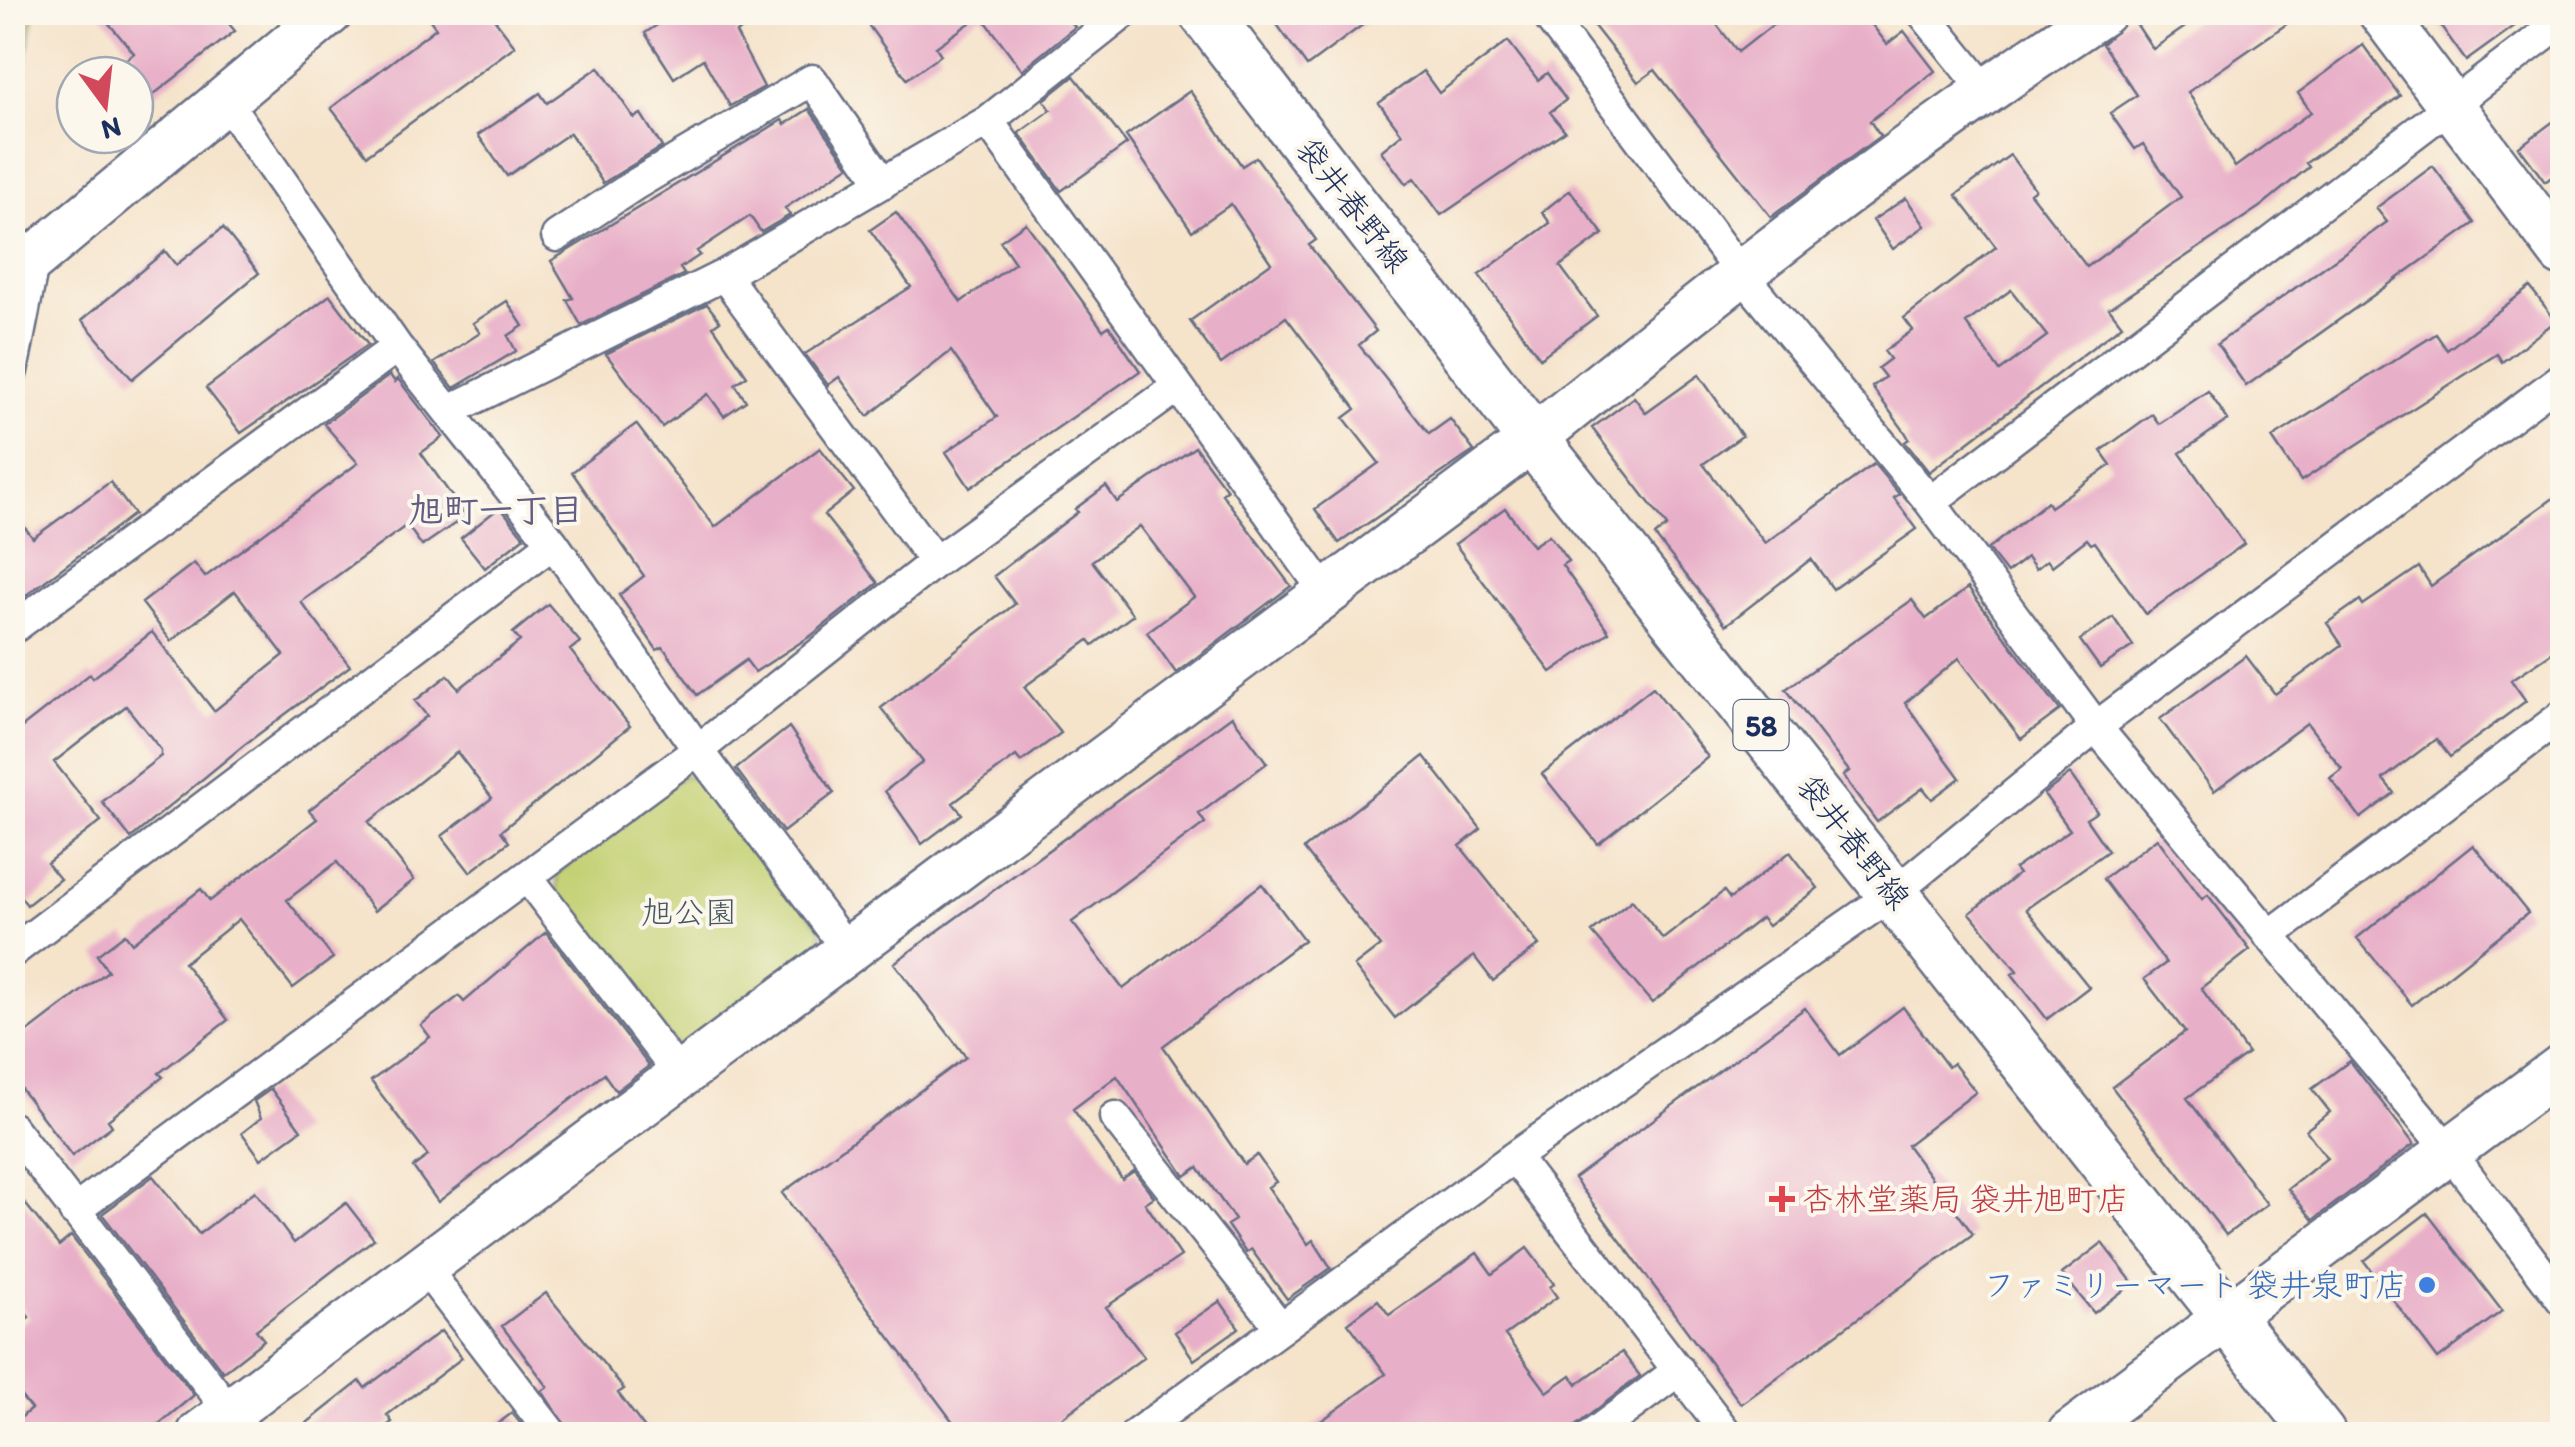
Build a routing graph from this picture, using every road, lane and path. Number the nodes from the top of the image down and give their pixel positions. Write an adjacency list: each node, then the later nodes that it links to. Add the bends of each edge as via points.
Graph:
1 (330, 12): 10 (street)
2 (1125, 12): 12 (street)
3 (1204, 12): 24 (main road, 袋井春野線 / 58)
4 (1545, 12): 17 (street)
5 (1922, 12): 9 (street)
6 (2103, 12): 9 (street)
7 (2382, 12): 11 (street)
8 (2562, 21): 11 (street)
9 (1985, 90): 17 (street)
10 (225, 100): 16 (street); 19 (street)
11 (2450, 105): 15 (street); 25 (street)
12 (988, 121): 13 (street); 22 (street)
13 (883, 183): 14 (street, via 812,80); 18 (street)
14 (558, 236)
15 (2562, 253)
16 (23, 268): 20 (street)
17 (1739, 271): 24 (street); 25 (street)
18 (724, 275): 23 (street); 27 (street)
19 (397, 346): 23 (street); 29 (street)
20 (12, 371)
21 (2562, 378): 31 (street)
22 (1176, 388): 27 (street); 28 (street)
23 (450, 411): 26 (street)
24 (1533, 439): 28 (street); 34 (main road, 袋井春野線 / 58)
25 (1930, 502): 31 (street)
26 (553, 544): 32 (street); 37 (street)
27 (934, 562): 32 (street)
28 (1326, 593): 36 (street)
29 (12, 629)
30 (2562, 716): 35 (street)
31 (2096, 727): 34 (street); 35 (street)
32 (698, 750): 33 (street); 36 (street)
33 (528, 878): 39 (street); 44 (street)
34 (1894, 892): 43 (street); 47 (main road, 袋井春野線 / 58)
35 (2269, 936): 42 (street)
36 (846, 948): 39 (street)
37 (12, 952)
38 (2562, 1067): 42 (street)
39 (679, 1074): 45 (street)
40 (1115, 1118): 48 (street)
41 (12, 1128): 44 (street)
42 (2449, 1151): 46 (street); 47 (street)
43 (1514, 1157): 48 (street); 49 (street)
44 (74, 1210): 50 (street)
45 (424, 1267): 50 (street); 51 (street)
46 (2562, 1300)
47 (2226, 1316): 55 (street); 56 (main road, 袋井春野線 / 58)
48 (1282, 1328): 52 (street)
49 (1679, 1370): 53 (street); 54 (street)
50 (226, 1427)
51 (552, 1434)
52 (1136, 1434)
53 (1593, 1434)
54 (1728, 1434)
55 (2070, 1434)
56 (2320, 1434)

